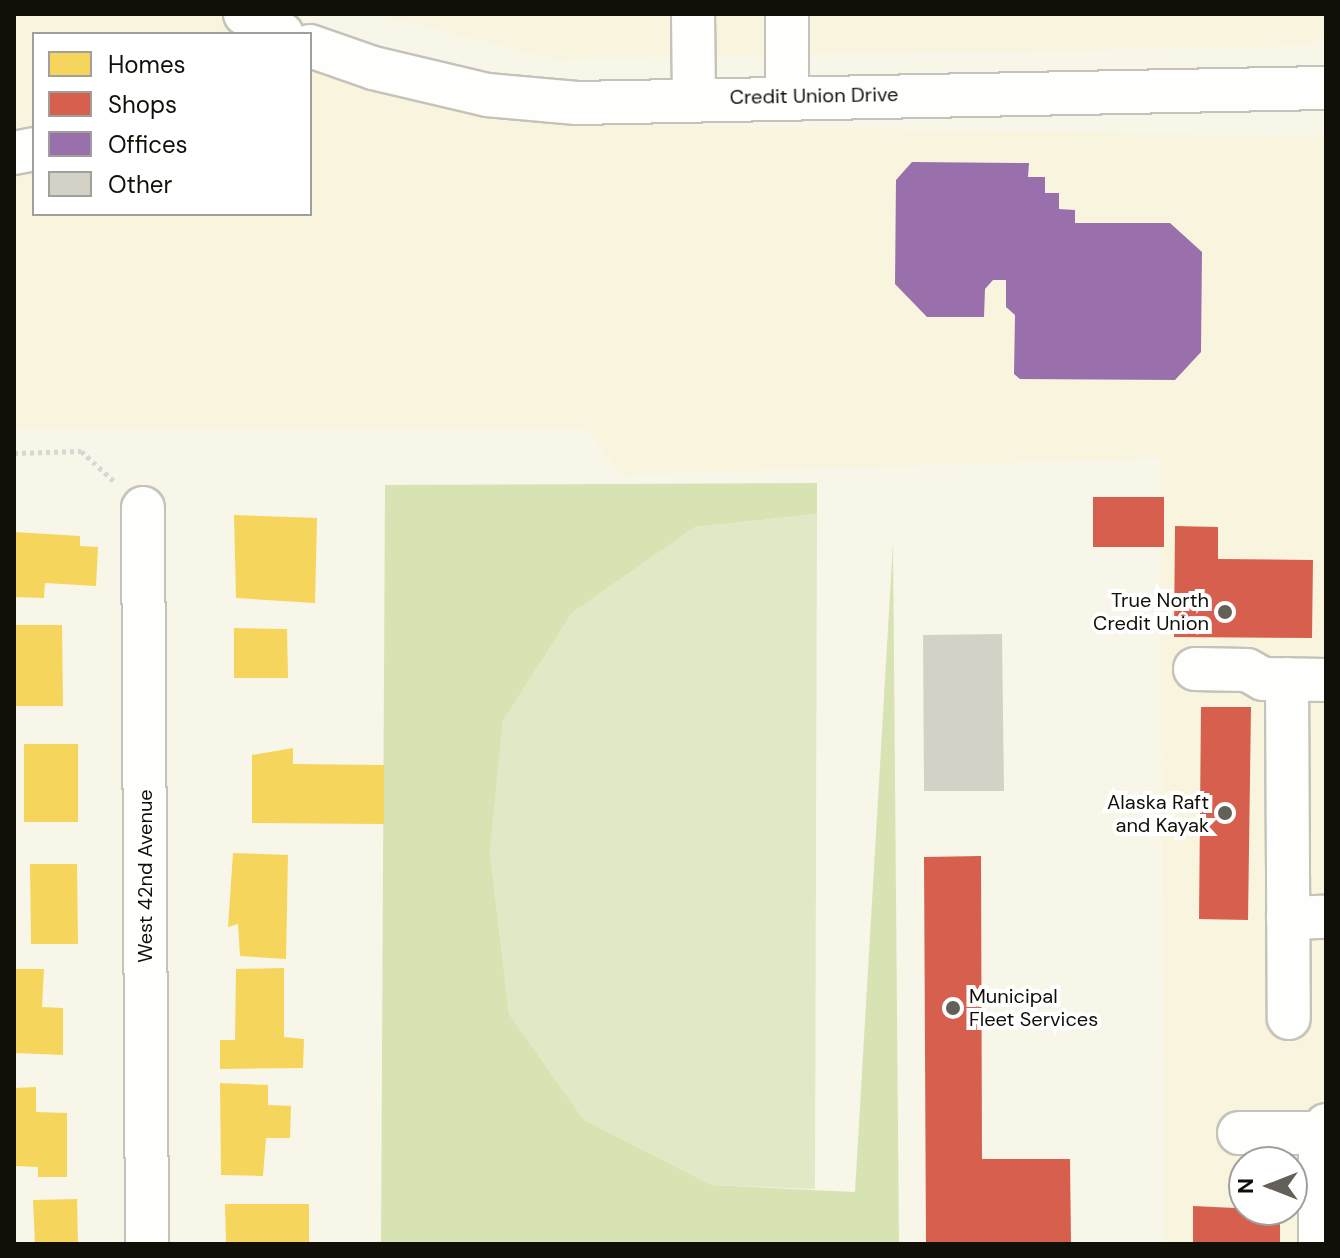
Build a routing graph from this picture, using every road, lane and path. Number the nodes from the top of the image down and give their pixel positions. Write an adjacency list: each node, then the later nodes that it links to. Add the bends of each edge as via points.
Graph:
1 (245, 14): 5 (street)
2 (321, 14): 6 (street)
3 (693, 14): 10 (street)
4 (787, 14): 9 (street)
5 (278, 32)
6 (312, 38)
7 (312, 44): 10 (street, Credit Union Drive, via 373,68 487,95 577,103)
8 (1326, 88): 9 (street, Credit Union Drive)
9 (787, 97): 10 (street, Credit Union Drive)
10 (694, 98)
11 (14, 453): 12 (path, via 81,451)
12 (143, 508): 19 (street, West 42nd Avenue)
13 (1195, 669): 14 (street, via 1247,670 1263,679)
14 (1307, 680): 15 (street)
15 (1307, 917): 16 (street)
16 (1289, 1018)
17 (1323, 1129): 18 (street); 20 (street)
18 (1239, 1133)
19 (147, 1244)
20 (1320, 1244)

